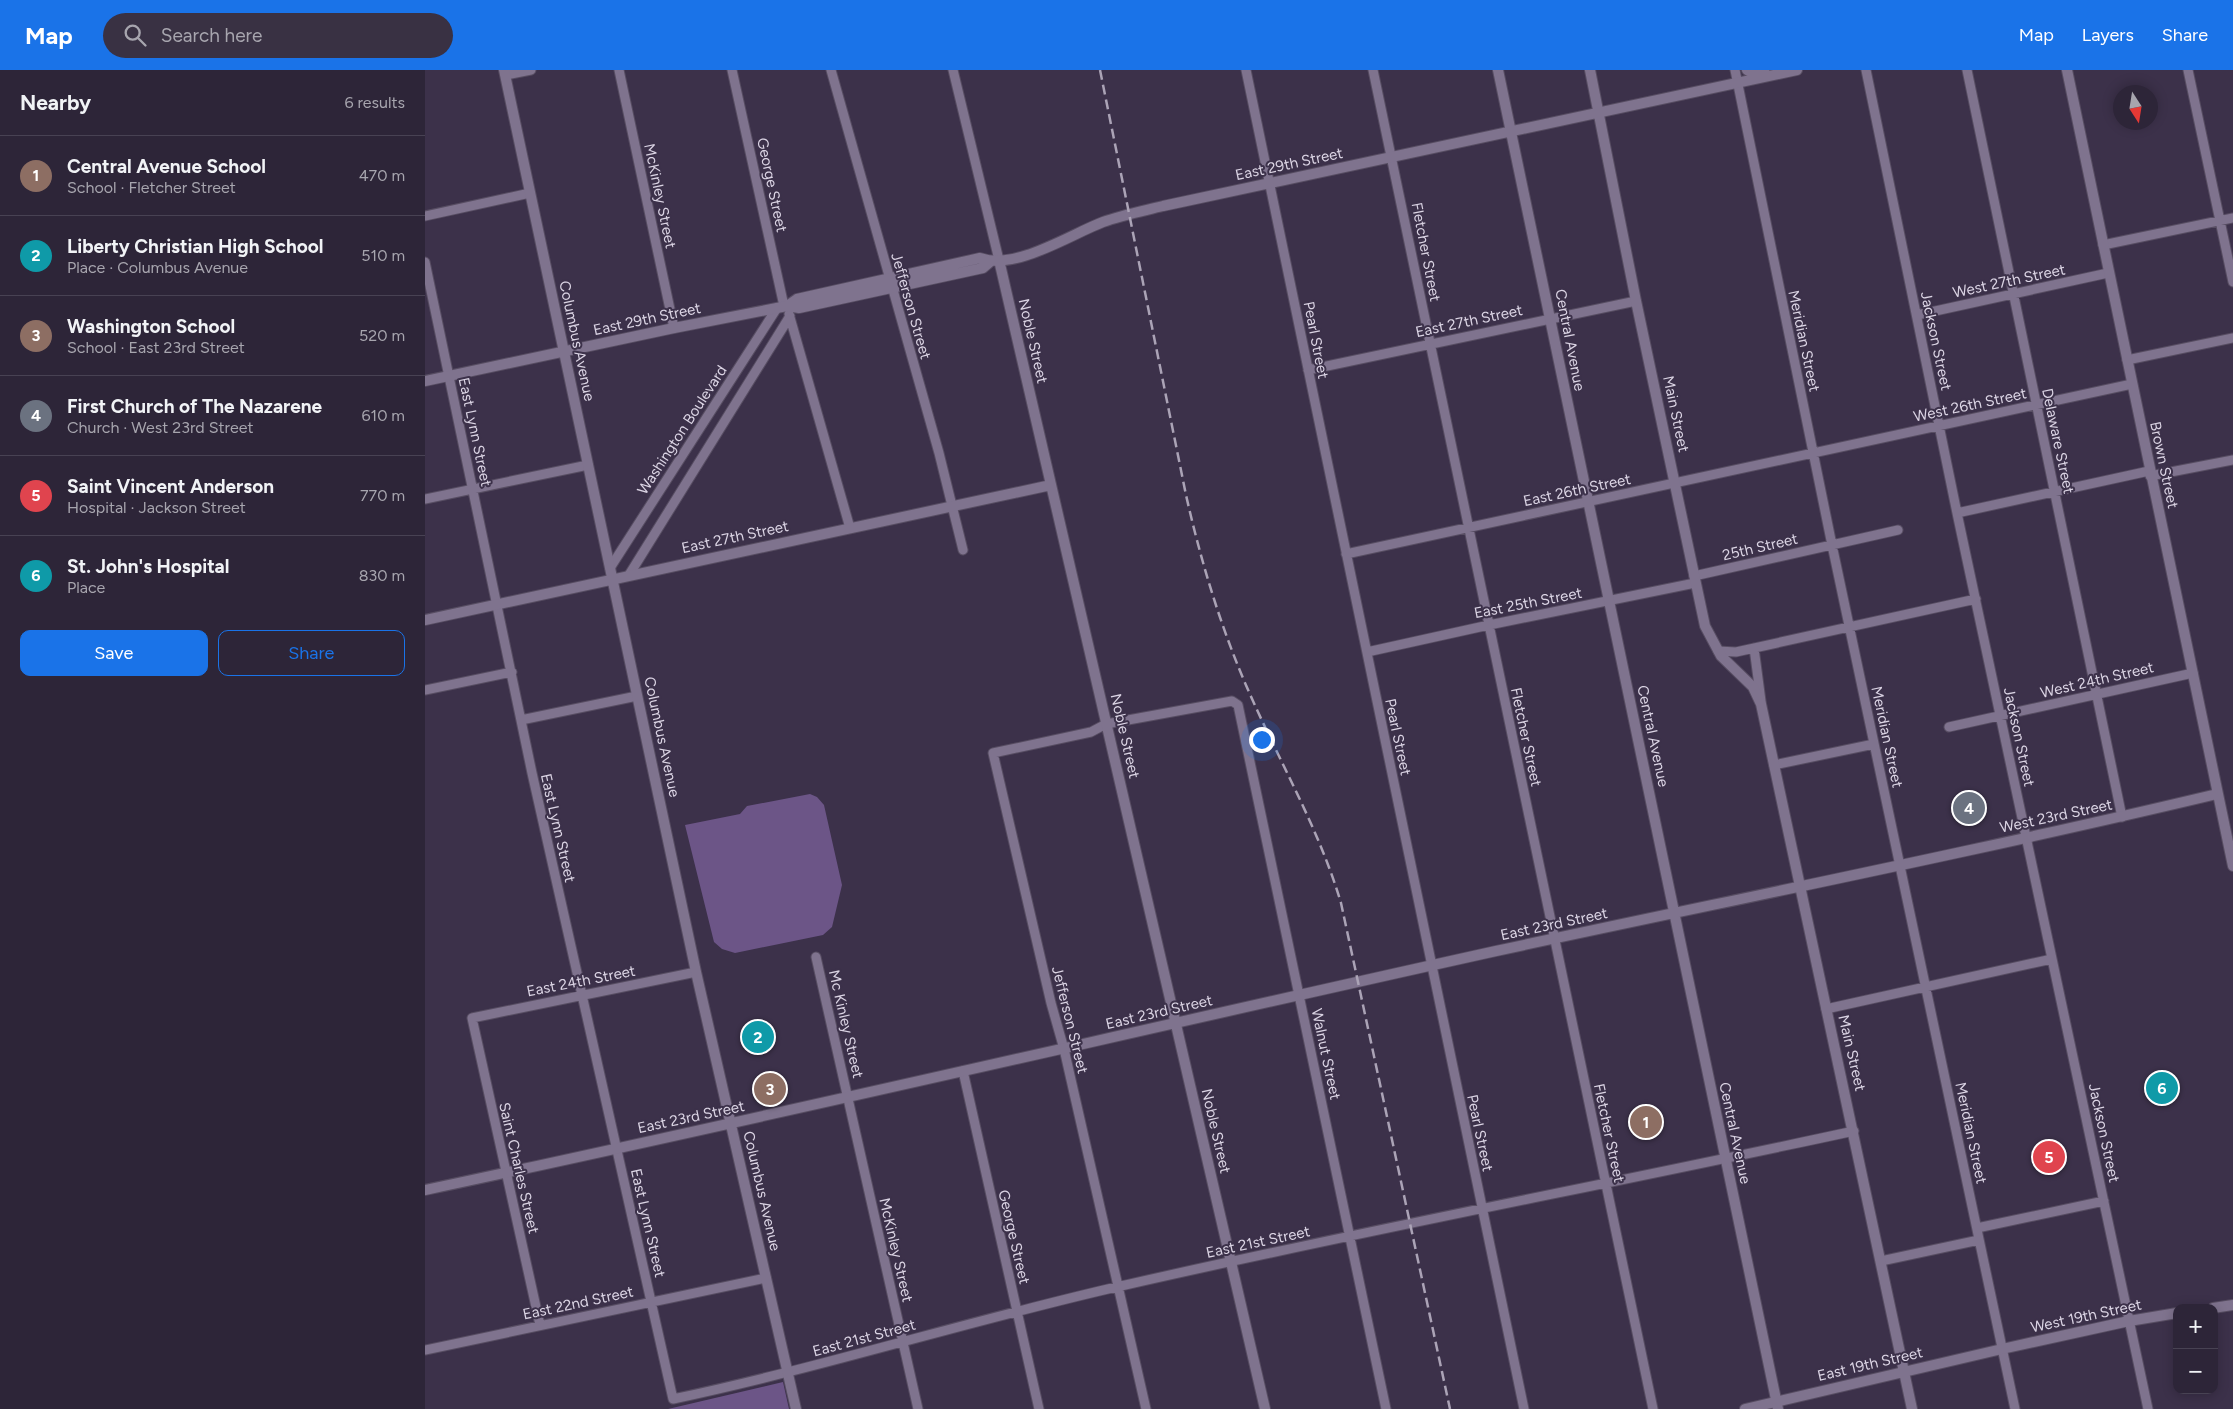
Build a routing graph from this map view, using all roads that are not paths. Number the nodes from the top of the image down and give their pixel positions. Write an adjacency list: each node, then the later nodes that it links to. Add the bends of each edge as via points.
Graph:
1 (531, 70): 17 (street)
2 (619, 70): 38 (street, McKinley Street)
3 (732, 70): 35 (street, George Street)
4 (831, 70): 32 (street, Jefferson Street)
5 (953, 70): 28 (street, Noble Street)
6 (1246, 70): 22 (street, Pearl Street)
7 (1373, 70): 21 (street, Fletcher Street)
8 (1498, 70): 20 (street, Central Avenue)
9 (1591, 70): 19 (street, Main Street)
10 (1735, 70): 18 (street, Meridian Street)
11 (1747, 70): 16 (street, via 1761,73)
12 (1866, 70): 36 (street, Jackson Street)
13 (1967, 70): 33 (street, Delaware Street)
14 (2067, 70): 27 (street, Brown Street)
15 (2188, 70): 26 (street)
16 (1793, 71): 18 (street, East 29th Street)
17 (505, 73): 23 (street, Columbus Avenue)
18 (1737, 83): 19 (street, East 29th Street); 49 (street, Meridian Street)
19 (1599, 113): 20 (street, East 29th Street); 34 (street, Main Street)
20 (1511, 132): 21 (street, East 29th Street); 37 (street, Central Avenue)
21 (1392, 157): 22 (street, East 29th Street); 40 (street, Fletcher Street)
22 (1269, 183): 28 (street, East 29th Street, via 1111,219 1057,244 1026,255); 43 (street, Pearl Street)
23 (530, 193): 24 (street); 41 (street, Columbus Avenue)
24 (425, 216)
25 (2233, 218): 26 (street)
26 (2220, 221): 27 (street); 31 (street)
27 (2103, 245): 30 (street, Brown Street)
28 (994, 261): 32 (street, East 29th Street, via 981,258); 54 (street, Noble Street)
29 (425, 262): 44 (street, East Lynn Street)
30 (2108, 273): 33 (street, West 27th Street); 42 (street, Brown Street)
31 (2233, 282)
32 (891, 283): 35 (street, East 29th Street, via 797,299); 59 (street, Jefferson Street)
33 (2014, 294): 36 (street, West 27th Street); 47 (street, Delaware Street)
34 (1636, 301): 37 (street, East 27th Street); 53 (street, Main Street)
35 (785, 309): 38 (street, East 29th Street); 62 (street, George Street); 67 (street, Washington Boulevard); 68 (street, Washington Boulevard)
36 (1917, 315): 48 (street, Jackson Street)
37 (1550, 319): 40 (street, East 27th Street); 58 (street, Central Avenue)
38 (674, 328): 41 (street, East 29th Street)
39 (2233, 338): 42 (street)
40 (1430, 344): 43 (street, East 27th Street); 61 (street, Fletcher Street)
41 (564, 352): 44 (street, East 29th Street); 51 (street, Columbus Avenue)
42 (2127, 360): 46 (street, Brown Street)
43 (1308, 370): 66 (street, Pearl Street)
44 (449, 376): 45 (street, East 29th Street); 55 (street, East Lynn Street)
45 (425, 381)
46 (2132, 384): 47 (street, West 26th Street); 52 (street, Brown Street)
47 (2037, 405): 48 (street, West 26th Street); 56 (street, Delaware Street)
48 (1939, 426): 49 (street, West 26th Street); 60 (street, Jackson Street)
49 (1813, 453): 53 (street, East 26th Street); 64 (street, Meridian Street)
50 (2233, 460): 52 (street)
51 (588, 465): 55 (street); 67 (street, Columbus Avenue)
52 (2150, 473): 56 (street); 81 (street, Brown Street)
53 (1675, 483): 58 (street, East 26th Street); 70 (street, Main Street)
54 (1051, 485): 59 (street, East 27th Street); 88 (street, Noble Street)
55 (473, 489): 57 (street); 73 (street, East Lynn Street)
56 (2055, 492): 60 (street); 83 (street, Delaware Street)
57 (425, 499)
58 (1588, 501): 61 (street, East 26th Street); 72 (street, Central Avenue)
59 (952, 506): 62 (street, East 27th Street); 65 (street, Jefferson Street)
60 (1957, 513): 71 (street, Jackson Street)
61 (1469, 527): 66 (street, East 26th Street); 75 (street, Fletcher Street)
62 (850, 528): 68 (street, East 27th Street)
63 (1898, 530): 64 (street, 25th Street)
64 (1832, 545): 70 (street, 25th Street); 76 (street, Meridian Street)
65 (963, 550)
66 (1345, 554): 79 (street, Pearl Street)
67 (610, 568): 69 (street, Columbus Avenue)
68 (629, 575): 69 (street, East 27th Street)
69 (613, 579): 73 (street, East 27th Street); 84 (street, Columbus Avenue)
70 (1695, 580): 72 (street, East 25th Street); 78 (street, Main Street, via 1705,626)
71 (1976, 599): 76 (street); 86 (street, Jackson Street)
72 (1609, 601): 75 (street, East 25th Street); 98 (street, Central Avenue)
73 (498, 604): 74 (street, East 27th Street); 80 (street, East Lynn Street)
74 (425, 620)
75 (1489, 625): 79 (street, East 25th Street); 99 (street, Fletcher Street)
76 (1849, 627): 77 (street); 90 (street, Meridian Street)
77 (1754, 648): 78 (street, via 1732,653); 85 (street, Main Street)
78 (1718, 650): 85 (street, Main Street, via 1753,687)
79 (1367, 652): 102 (street, Pearl Street)
80 (511, 672): 82 (street); 87 (street, East Lynn Street)
81 (2193, 673): 83 (street, West 24th Street); 92 (street, Brown Street)
82 (425, 690)
83 (2097, 695): 86 (street, West 24th Street); 93 (street, Delaware Street)
84 (637, 696): 87 (street); 103 (street, Columbus Avenue)
85 (1761, 704): 91 (street, Main Street)
86 (2001, 716): 89 (street, West 24th Street); 94 (street, Jackson Street)
87 (521, 720): 105 (street, East Lynn Street)
88 (1107, 724): 106 (street, Walnut Street, via 1232,701 1238,705); 109 (street, Noble Street); 110 (street, Jefferson Street, via 1091,732 993,753)
89 (1949, 727)
90 (1874, 744): 91 (street); 95 (street, Meridian Street)
91 (1774, 765): 97 (street, Main Street)
92 (2217, 794): 93 (street, West 23rd Street); 96 (street, Brown Street)
93 (2122, 817): 94 (street, West 23rd Street)
94 (2026, 838): 95 (street, West 23rd Street); 101 (street, Jackson Street)
95 (1900, 866): 97 (street, East 23rd Street); 104 (street, Meridian Street)
96 (2233, 866)
97 (1801, 888): 98 (street, East 23rd Street); 107 (street, Main Street)
98 (1674, 914): 99 (street, East 23rd Street); 116 (street, Central Avenue)
99 (1554, 939): 102 (street, East 23rd Street); 118 (street, Fletcher Street)
100 (817, 957): 112 (street, Mc Kinley Street)
101 (2052, 959): 104 (street); 120 (street, Jackson Street)
102 (1432, 966): 106 (street, East 23rd Street); 121 (street, Pearl Street)
103 (696, 972): 105 (street, East 24th Street); 113 (street, Columbus Avenue)
104 (1926, 987): 107 (street); 122 (street, Meridian Street)
105 (582, 996): 108 (street, East 24th Street); 115 (street, East Lynn Street)
106 (1300, 996): 109 (street, East 23rd Street); 123 (street, Walnut Street)
107 (1826, 1009): 114 (street, Main Street)
108 (472, 1018): 117 (street, Saint Charles Street)
109 (1175, 1024): 110 (street, East 23rd Street); 126 (street, Noble Street)
110 (1064, 1049): 111 (street, East 23rd Street); 128 (street, Jefferson Street)
111 (963, 1071): 112 (street, East 23rd Street); 132 (street, George Street)
112 (848, 1098): 113 (street, East 23rd Street); 136 (street, McKinley Street)
113 (731, 1124): 115 (street, East 23rd Street); 127 (street, Columbus Avenue)
114 (1854, 1131): 116 (street, East 21st Street); 125 (street, Main Street)
115 (617, 1149): 117 (street, East 23rd Street); 129 (street, East Lynn Street)
116 (1725, 1159): 118 (street, East 21st Street); 142 (street, Central Avenue)
117 (507, 1173): 119 (street, East 23rd Street); 135 (street, Saint Charles Street)
118 (1606, 1183): 121 (street, East 21st Street); 150 (street, Fletcher Street)
119 (425, 1190)
120 (2104, 1201): 122 (street); 134 (street, Jackson Street)
121 (1481, 1208): 123 (street, East 21st Street); 149 (street, Pearl Street)
122 (1977, 1228): 124 (street, Meridian Street)
123 (1350, 1236): 126 (street, East 21st Street); 148 (street, Walnut Street)
124 (1979, 1240): 125 (street); 137 (street, Meridian Street)
125 (1881, 1261): 139 (street, Main Street)
126 (1230, 1262): 128 (street, East 21st Street); 147 (street, Noble Street)
127 (766, 1278): 129 (street, East 22nd Street); 140 (street, Columbus Avenue)
128 (1117, 1286): 132 (street, East 21st Street); 146 (street, Jefferson Street)
129 (651, 1302): 135 (street, East 22nd Street); 141 (street, East Lynn Street)
130 (2233, 1305): 131 (street)
131 (2218, 1307)
132 (1017, 1312): 136 (street, East 21st Street); 145 (street, George Street)
133 (2173, 1314): 134 (street, West 19th Street)
134 (2129, 1321): 137 (street, West 19th Street); 154 (street, Jackson Street)
135 (541, 1325): 138 (street, East 22nd Street)
136 (903, 1342): 140 (street, East 21st Street); 144 (street, McKinley Street)
137 (2002, 1349): 139 (street, East 19th Street); 153 (street, Meridian Street)
138 (425, 1350)
139 (1904, 1371): 142 (street, East 19th Street); 152 (street, Main Street)
140 (788, 1373): 141 (street, East 21st Street); 143 (street, Columbus Avenue)
141 (673, 1399)
142 (1777, 1405): 151 (street, East 19th Street)
143 (797, 1409)
144 (918, 1409)
145 (1039, 1409)
146 (1146, 1409)
147 (1265, 1409)
148 (1387, 1409)
149 (1524, 1409)
150 (1653, 1409)
151 (1745, 1409)
152 (1912, 1409)
153 (2015, 1409)
154 (2148, 1409)

